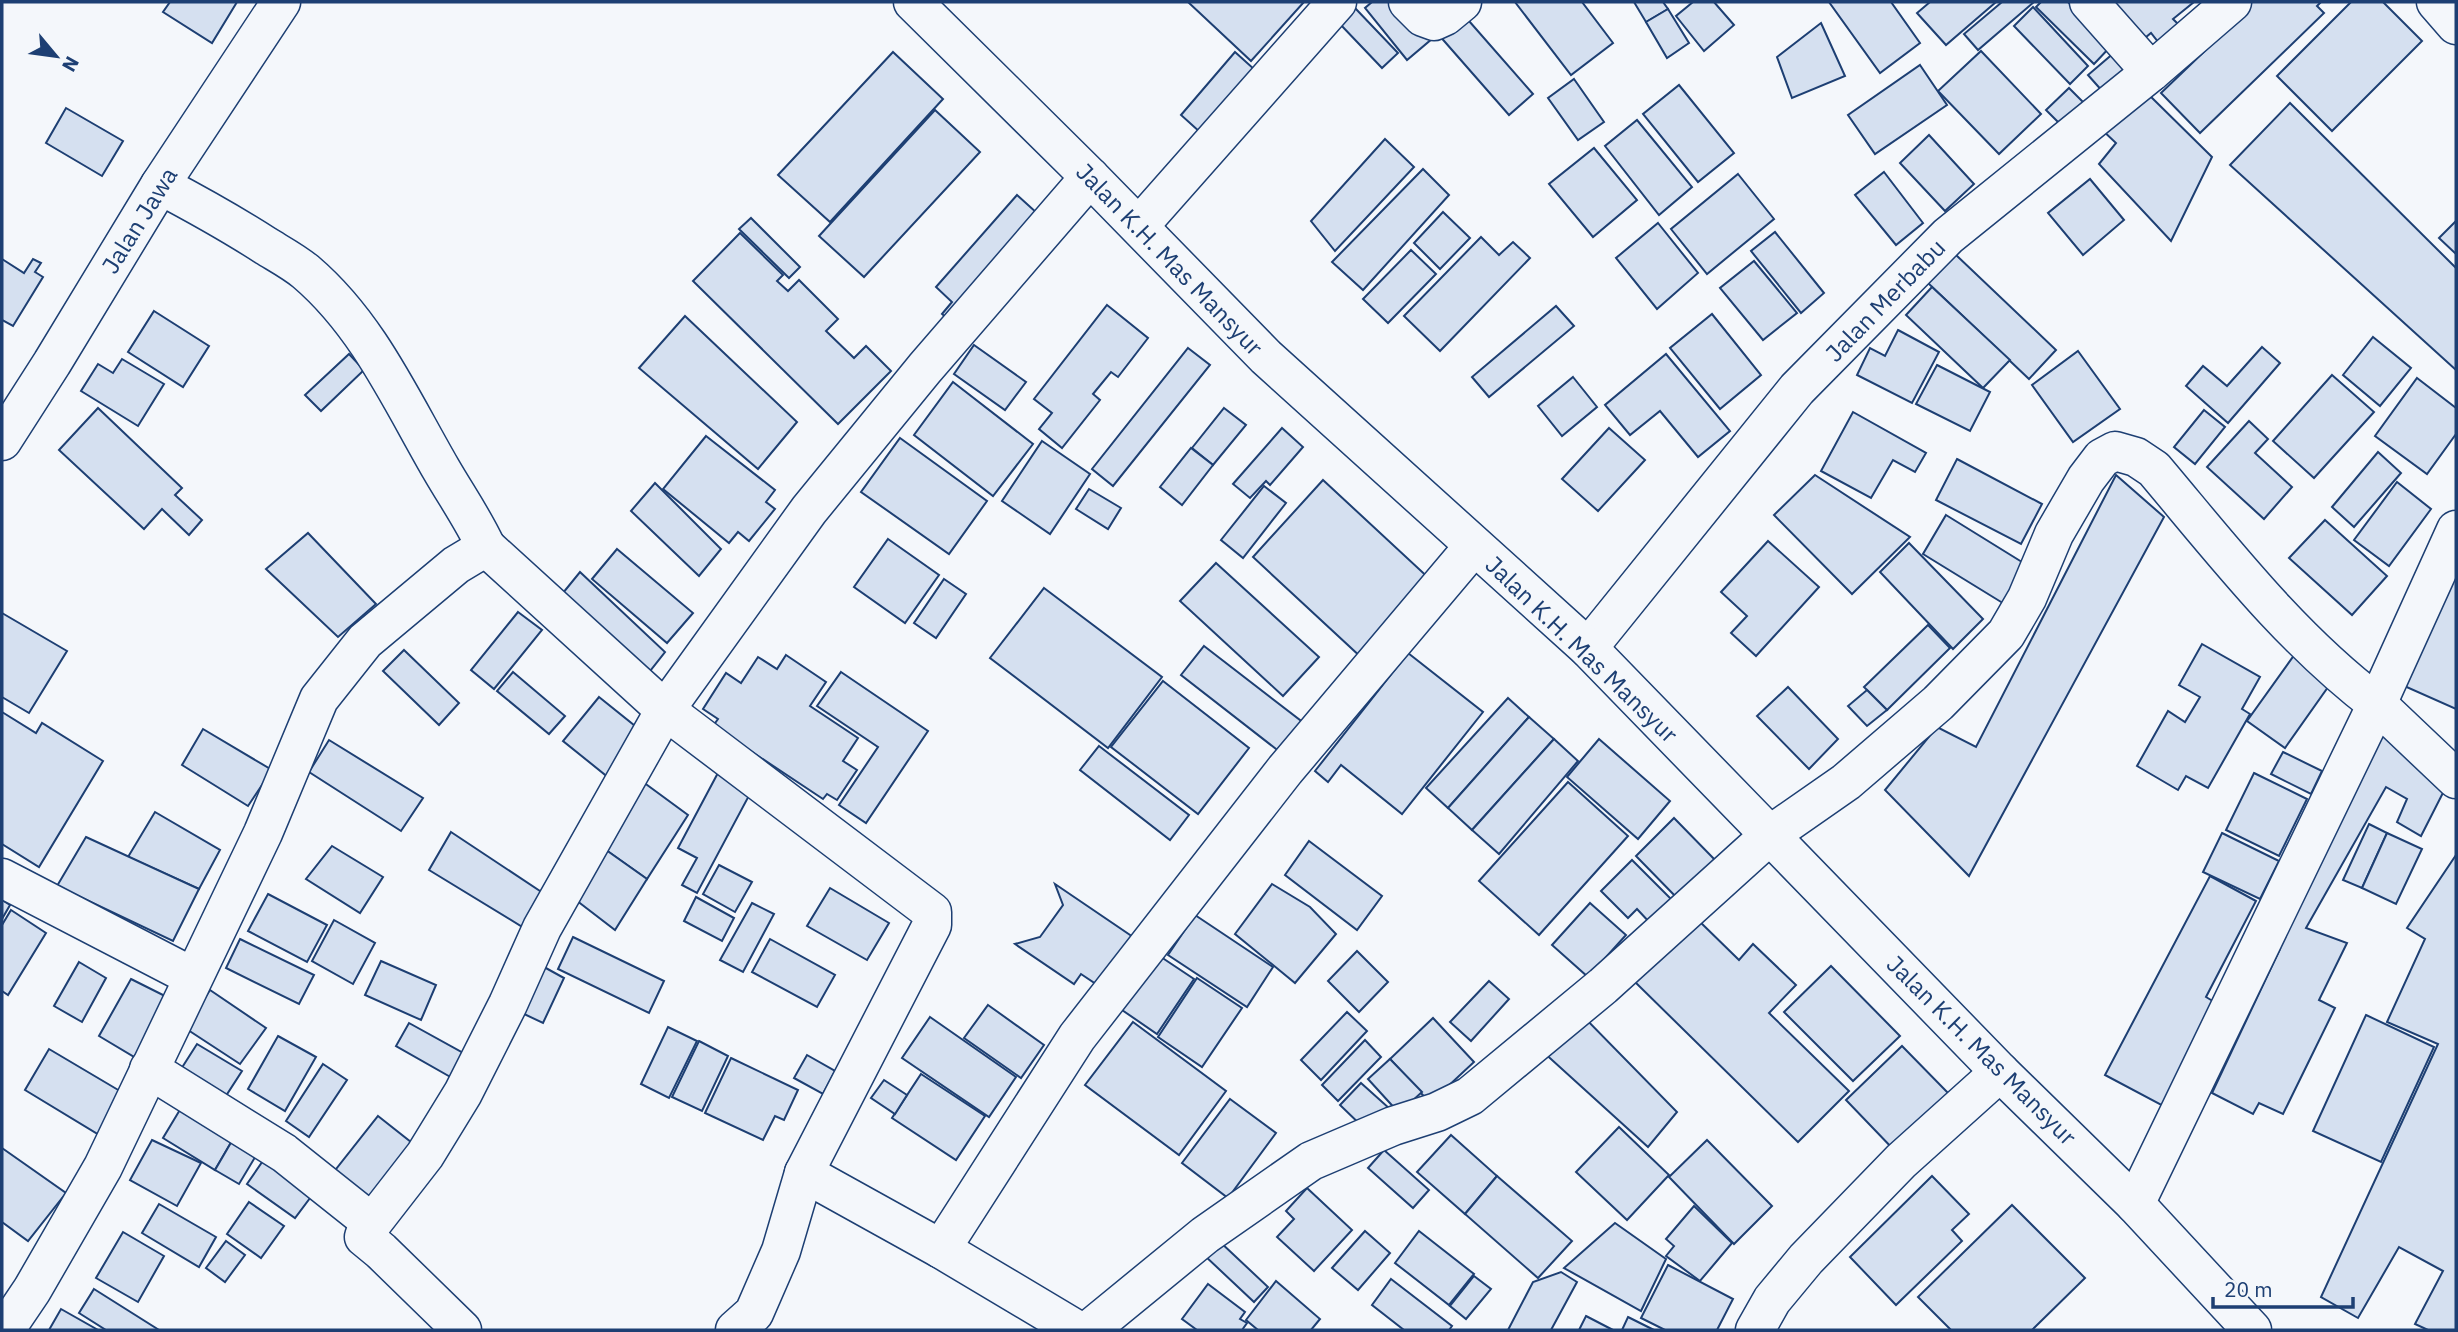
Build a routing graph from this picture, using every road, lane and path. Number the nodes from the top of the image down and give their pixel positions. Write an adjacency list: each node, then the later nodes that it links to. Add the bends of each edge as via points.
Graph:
1 (281, 2): 12 (main road, Jalan Jawa)
2 (913, 2): 11 (main road, Jalan K.H. Mas Mansyur)
3 (1337, 2): 13 (main road)
4 (1408, 2): 5 (main road, via 1434,21)
5 (1462, 2)
6 (2089, 2): 10 (main road)
7 (2232, 2): 10 (main road, Jalan Merbabu)
8 (2436, 2): 9 (main road)
9 (2456, 25)
10 (2151, 72): 18 (main road, Jalan Merbabu, via 1948,236 1797,389)
11 (1090, 177): 13 (main road, Jalan K.H. Mas Mansyur); 20 (main road, via 809,510)
12 (160, 185): 14 (main road, Jalan Jawa); 17 (main road, via 304,270 335,298 402,395)
13 (1139, 226): 16 (main road, Jalan K.H. Mas Mansyur, via 1266,357)
14 (2, 441)
15 (2456, 530): 19 (main road)
16 (1474, 546): 18 (main road, Jalan K.H. Mas Mansyur); 30 (main road, via 1285,771 1077,1037)
17 (486, 547): 20 (main road); 24 (main road, via 456,565 365,640 320,699 263,833)
18 (1588, 648): 22 (main road, Jalan K.H. Mas Mansyur)
19 (2377, 704): 21 (main road); 22 (main road, via 2326,662 2261,597 2154,469 2115,451 2102,458 2085,479 2006,634 1938,703 1846,782); 28 (main road)
20 (665, 710): 27 (main road, via 932,912 932,925); 29 (main road, via 542,928 463,1093 425,1155)
21 (2456, 779)
22 (1770, 835): 26 (main road, Jalan K.H. Mas Mansyur); 36 (main road, via 1603,986 1470,1096 1311,1161 1205,1234)
23 (2, 878): 24 (main road)
24 (193, 977): 25 (main road)
25 (149, 1069): 29 (main road, via 284,1153); 32 (main road, via 103,1167)
26 (2000, 1072): 28 (main road, Jalan K.H. Mas Mansyur); 37 (main road, via 1901,1161 1806,1259 1772,1300)
27 (804, 1173): 30 (main road); 34 (main road, via 781,1251 754,1313)
28 (2136, 1203): 31 (main road, Jalan K.H. Mas Mansyur)
29 (372, 1223): 33 (main road, via 365,1237 369,1243)
30 (941, 1249): 35 (main road)
31 (2250, 1324)
32 (5, 1330)
33 (462, 1330)
34 (734, 1330)
35 (1077, 1330)
36 (1090, 1330)
37 (1755, 1330)

